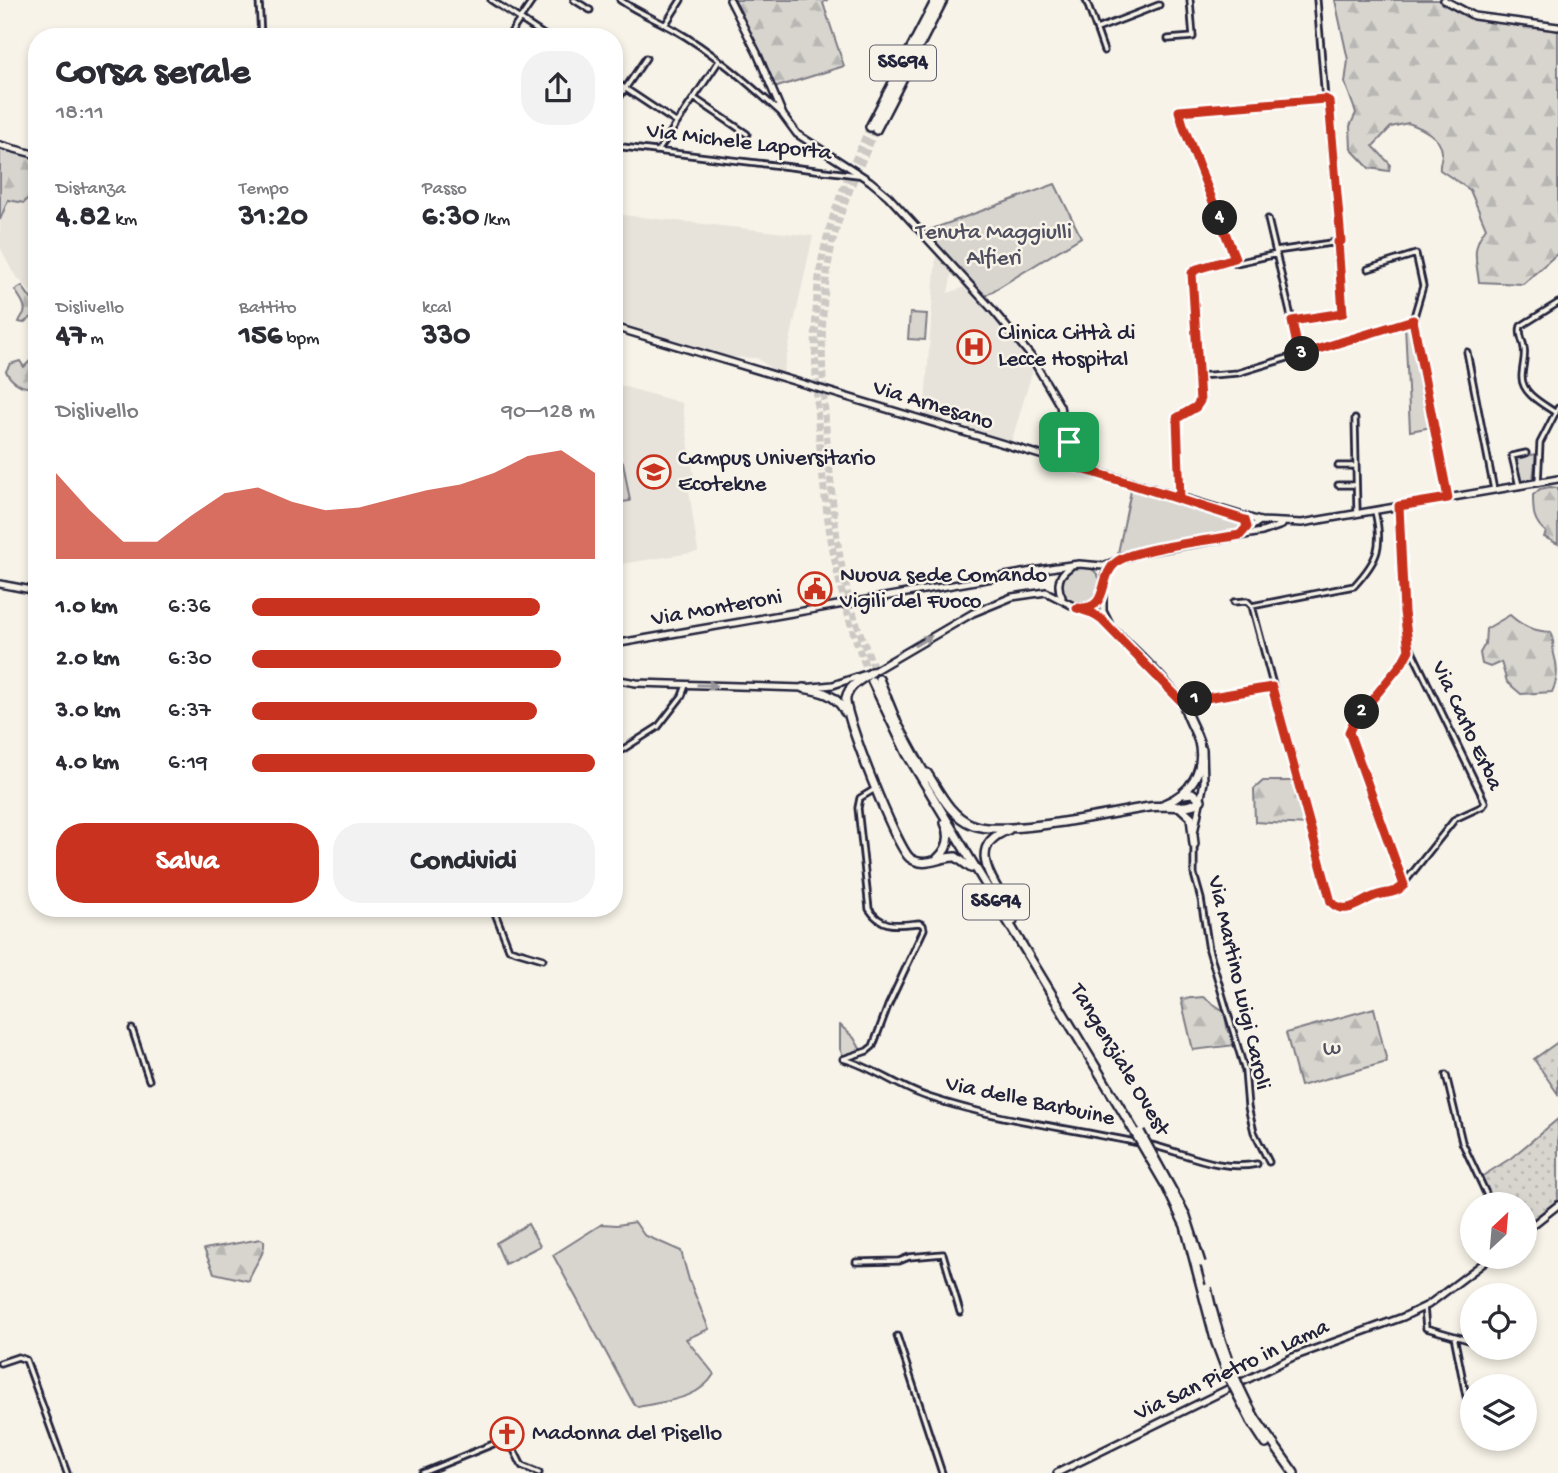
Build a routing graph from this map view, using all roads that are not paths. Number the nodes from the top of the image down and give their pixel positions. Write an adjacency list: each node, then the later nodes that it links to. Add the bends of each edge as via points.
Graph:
1 (259, 0): 19 (street)
2 (491, 0): 16 (street)
3 (533, 0): 16 (street)
4 (574, 0): 15 (street)
5 (620, 0): 17 (street)
6 (681, 0): 17 (street)
7 (730, 0): 31 (main road)
8 (936, 0): 9 (highway, SS694, via 873,128)
9 (943, 0)
10 (1086, 0): 22 (street)
11 (1190, 0): 23 (street, via 1193,37)
12 (1317, 0): 30 (street)
13 (1444, 0): 18 (main road, via 1474,16)
14 (1159, 5): 22 (street)
15 (590, 10)
16 (520, 19): 20 (street); 21 (street)
17 (665, 25): 26 (street)
18 (1558, 27)
19 (261, 28)
20 (514, 28)
21 (534, 28)
22 (1097, 29): 24 (street)
23 (1168, 40)
24 (1104, 51)
25 (646, 58): 27 (street)
26 (719, 61): 29 (street); 31 (street)
27 (625, 89): 28 (street); 32 (street)
28 (623, 92)
29 (694, 98): 32 (street); 33 (street)
30 (1325, 99): 40 (street, via 1329,101); 42 (street, via 1179,111)
31 (783, 116): 38 (main road, via 797,134)
32 (677, 123): 36 (street)
33 (747, 134)
34 (0, 145): 37 (main road)
35 (623, 147): 36 (street, Via Michele Laporta)
36 (658, 151): 38 (street, Via Michele Laporta)
37 (28, 153)
38 (860, 175): 53 (main road, via 901,209 1030,355 1060,406)
39 (1268, 219): 41 (street)
40 (1338, 242): 41 (street); 46 (street, via 1343,313)
41 (1276, 253): 42 (street, via 1236,263); 46 (street)
42 (1235, 258): 50 (street, via 1192,273)
43 (1368, 269): 45 (street, via 1416,254 1423,286)
44 (1558, 303): 51 (street, via 1521,326 1519,333 1525,350 1526,391)
45 (1413, 320): 49 (street); 67 (street)
46 (1292, 321): 49 (street)
47 (623, 330): 55 (main road, Via Arnesano)
48 (1467, 352): 65 (street)
49 (1299, 355): 50 (street, via 1238,373)
50 (1198, 376): 66 (street, via 1199,403 1177,418)
51 (1557, 411): 61 (street, via 1540,443)
52 (1355, 418): 58 (street)
53 (1069, 442): 55 (main road, via 1065,454); 56 (main road); 59 (main road)
54 (1526, 453): 64 (street, via 1513,456)
55 (1052, 460): 56 (main road, Via Arnesano)
56 (1072, 466): 59 (main road, Via Arnesano)
57 (1338, 466): 58 (street)
58 (1356, 466): 63 (street)
59 (1096, 473): 66 (main road, Via Arnesano)
60 (1558, 480): 61 (main road, Via Monteroni)
61 (1538, 483): 64 (main road, Via Monteroni)
62 (1338, 485): 63 (street)
63 (1356, 485): 70 (street)
64 (1519, 486): 65 (main road, Via Monteroni)
65 (1494, 491): 67 (main road, Via Monteroni)
66 (1180, 498): 71 (main road, Via Arnesano)
67 (1448, 498): 68 (main road, Via Monteroni)
68 (1399, 506): 69 (main road, Via Monteroni); 89 (street, Via Carlo Erba)
69 (1375, 511): 70 (main road, Via Monteroni); 85 (street, via 1379,550 1354,586)
70 (1357, 514): 73 (main road, Via Monteroni)
71 (1243, 517): 72 (main road, Via Monteroni); 75 (main road, via 1247,527)
72 (1260, 521): 73 (main road, Via Monteroni); 74 (main road); 75 (main road, Via Monteroni)
73 (1285, 524): 74 (main road, Via Monteroni)
74 (1256, 533): 75 (main road, Via Monteroni)
75 (1242, 534): 76 (main road, Via Monteroni)
76 (1121, 559): 78 (main road, Via Monteroni); 80 (main road, via 1108,570)
77 (1075, 565): 78 (main road, Via Monteroni); 83 (main road, via 1066,570 1059,584); 88 (main road, Via Monteroni)
78 (1090, 566): 80 (main road, via 1099,572)
79 (0, 583): 81 (main road)
80 (1104, 585): 82 (main road)
81 (28, 589)
82 (1103, 593): 86 (main road, via 1093,606); 87 (main road, Via Martino Luigi Caroli, via 1105,616)
83 (1066, 603): 86 (main road); 90 (main road, one-way to 83, via 1002,601 1046,592)
84 (1234, 603): 85 (street, via 1247,601)
85 (1252, 606): 93 (street)
86 (1077, 608): 87 (main road, Via Martino Luigi Caroli, via 1098,616)
87 (1114, 631): 95 (main road, Via Martino Luigi Caroli)
88 (623, 642)
89 (1410, 648): 108 (street, via 1349,732); 108 (street, Via Carlo Erba, via 1485,802 1455,819)
90 (872, 672): 94 (main road, via 834,685); 96 (highway, via 849,689)
91 (623, 681): 92 (main road)
92 (686, 685): 94 (main road, one-way to 94); 97 (street, via 658,727)
93 (1272, 687): 95 (street); 108 (street, via 1331,902 1337,907 1355,907)
94 (803, 688): 96 (highway, via 831,695)
95 (1183, 703): 101 (highway, via 1200,756 1194,780); 102 (main road, Via Martino Luigi Caroli, via 1194,720 1204,754)
96 (849, 719): 100 (highway)
97 (623, 749)
98 (912, 753): 99 (highway, Tangenziale Ovest / SS694, via 876,680 896,732); 105 (highway, via 960,817 985,828); 110 (highway, Tangenziale Ovest / SS694)
99 (924, 783): 107 (highway, via 948,830 947,847); 110 (highway, Tangenziale Ovest / SS694)
100 (877, 789): 107 (highway, via 903,851 924,863); 116 (street, Via delle Barbuine, via 863,795 858,808 869,909 886,925 921,923 924,929 873,1046 843,1059 920,1095 978,1112 1155,1146 1223,1166)
101 (1184, 794): 102 (highway, via 1192,793); 104 (highway)
102 (1201, 800): 103 (highway, via 1190,807); 106 (main road, Via Martino Luigi Caroli)
103 (1175, 805): 104 (highway); 106 (highway, via 1191,817)
104 (1156, 806): 105 (highway)
105 (1021, 827): 110 (highway, via 993,839 985,858 989,875 1011,914)
106 (1194, 844): 115 (street, Via Martino Luigi Caroli, via 1209,950 1245,1071 1254,1132)
107 (936, 860): 110 (highway, via 956,857 968,864 1001,915)
108 (1404, 885)
109 (497, 917): 111 (street, via 509,949)
110 (1009, 920): 129 (highway, Tangenziale Ovest / SS694, bridge, via 1186,1216 1226,1357)
111 (543, 960)
112 (132, 1029): 114 (street)
113 (1446, 1075): 117 (street, via 1462,1142)
114 (149, 1080)
115 (1269, 1161)
116 (1257, 1164)
117 (1486, 1192)
118 (1558, 1205): 119 (main road)
119 (1537, 1222)
120 (856, 1262): 123 (street, via 943,1254)
121 (1475, 1269): 122 (main road, Via San Pietro in Lama)
122 (1424, 1307): 125 (street, via 1426,1328); 134 (main road, Via San Pietro in Lama, via 1293,1357)
123 (960, 1312)
124 (897, 1336): 133 (street)
125 (1454, 1336): 126 (street); 128 (street)
126 (1460, 1338)
127 (0, 1363): 130 (street, via 18,1357 27,1363)
128 (1462, 1374)
129 (1253, 1420): 135 (highway, Tangenziale Ovest / SS694); 136 (highway, Tangenziale Ovest / SS694)
130 (68, 1473)
131 (422, 1473): 132 (street, via 505,1440 522,1466)
132 (539, 1473)
133 (942, 1473)
134 (1057, 1473)
135 (1288, 1473)
136 (1294, 1473)

